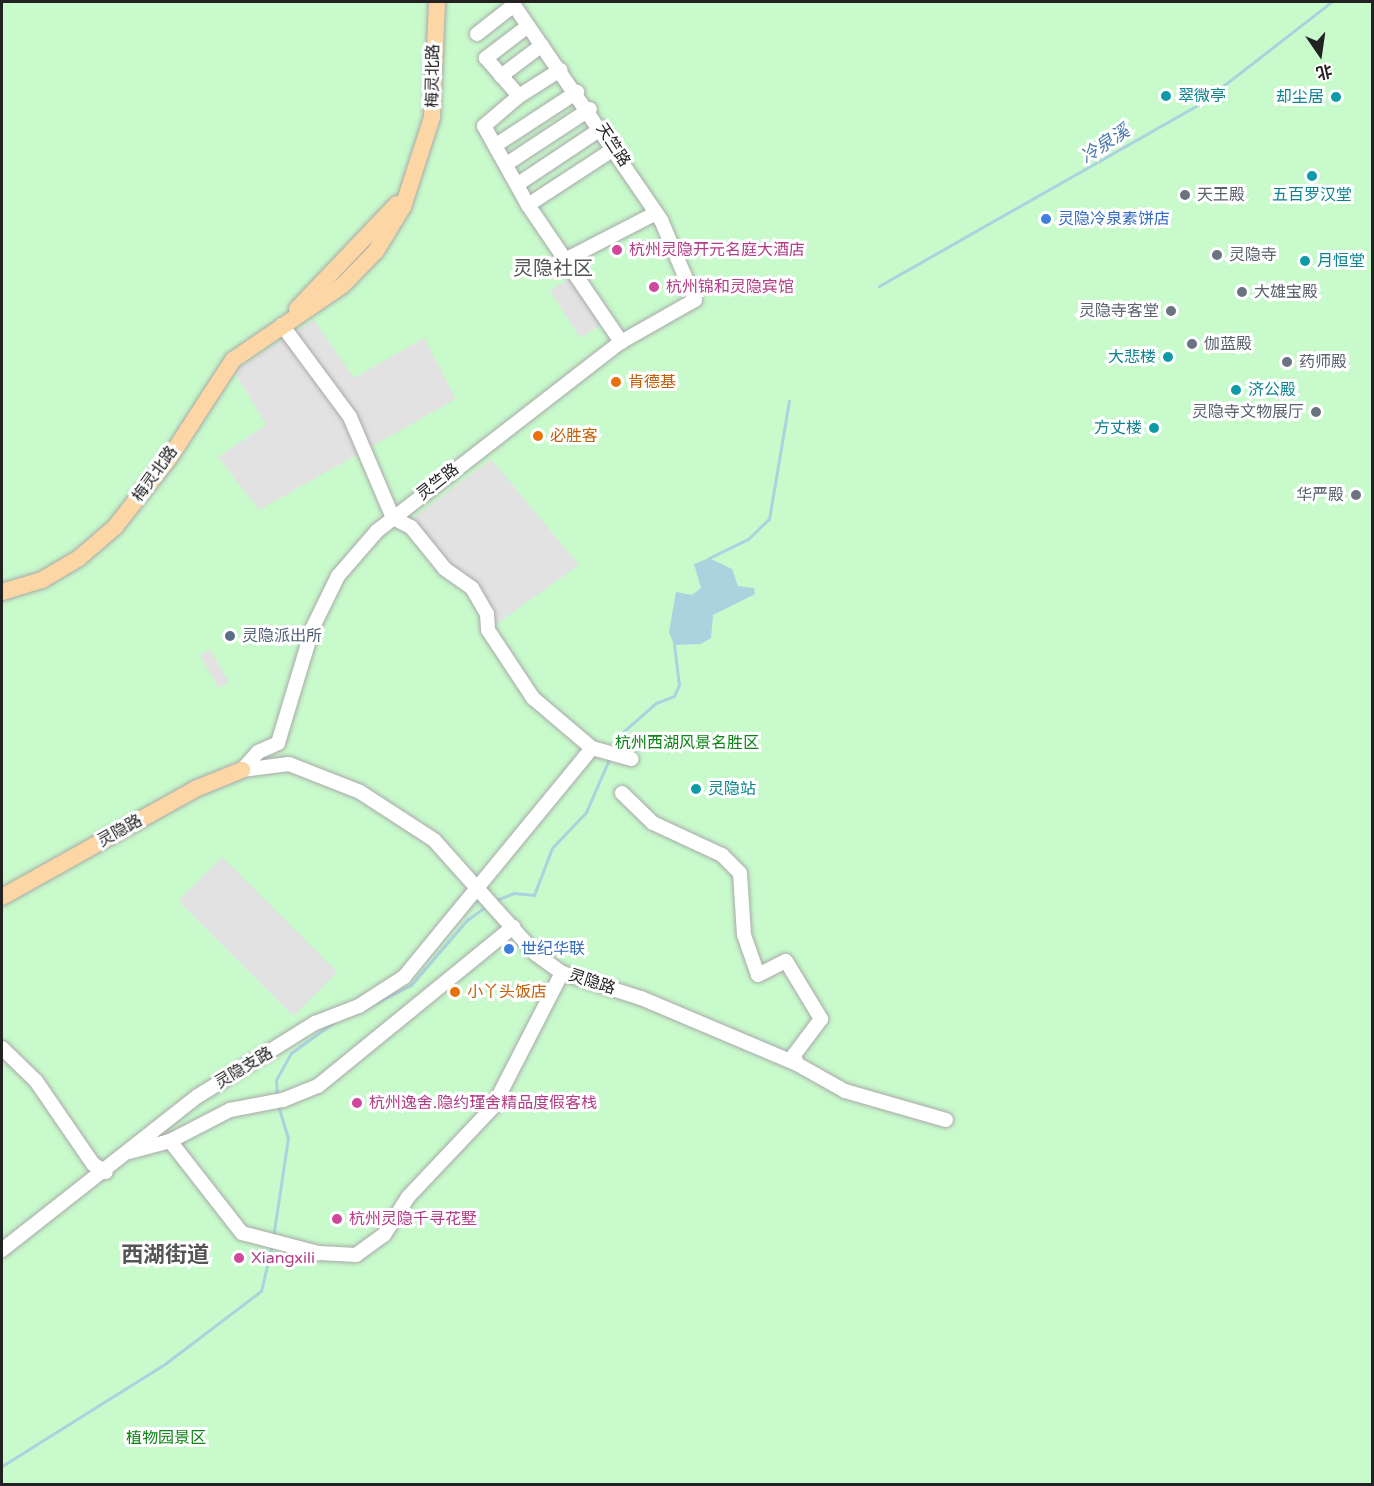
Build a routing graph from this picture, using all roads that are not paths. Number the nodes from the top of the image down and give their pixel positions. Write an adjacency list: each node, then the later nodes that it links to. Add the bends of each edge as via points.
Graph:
1 (437, 2): 5 (main road, 梅灵北路)
2 (442, 2): 5 (main road, 梅灵北路)
3 (513, 3): 4 (street, 天竺路); 6 (street)
4 (528, 26): 7 (street, 天竺路); 9 (street, via 486,58)
5 (434, 33): 22 (main road, 梅灵北路, via 432,117 410,188 392,228 361,269)
6 (477, 34)
7 (542, 45): 8 (street, 天竺路); 9 (street)
8 (560, 70): 10 (street, 天竺路); 11 (street)
9 (501, 76): 11 (street)
10 (577, 92): 12 (street, 天竺路); 14 (street)
11 (519, 96): 14 (street, via 484,126)
12 (590, 109): 13 (street, 天竺路); 16 (street)
13 (602, 128): 15 (street, 天竺路); 17 (street)
14 (496, 145): 16 (street)
15 (615, 148): 18 (street); 19 (street, 天竺路)
16 (508, 163): 17 (street)
17 (518, 184): 18 (street)
18 (528, 205): 20 (street)
19 (656, 213): 20 (street); 21 (street, 天竺路)
20 (565, 260): 23 (street)
21 (695, 300): 23 (street, 灵竺路)
22 (282, 325): 24 (street, via 350,417); 25 (main road, 梅灵北路, via 218,376 170,457 115,527 79,558 42,580)
23 (621, 342): 24 (street, 灵竺路)
24 (393, 518): 26 (street, 灵竺路, via 334,586 313,627); 27 (street, via 411,527 445,569 472,588 488,614 488,630 533,698)
25 (2, 592)
26 (278, 743): 29 (street); 30 (street, via 258,752)
27 (592, 748): 28 (street); 32 (street, 灵隐支路, via 491,865)
28 (632, 759)
29 (289, 764): 30 (street); 32 (street, 灵隐路, via 360,792 434,840)
30 (242, 771): 33 (main road, 灵隐路, via 195,789)
31 (622, 793): 37 (street, via 653,823 722,855 740,873 744,934 758,975 786,961 821,1019 794,1055)
32 (484, 891): 34 (street, 灵隐路); 40 (street, 灵隐支路, via 429,942 404,977 226,1078)
33 (2, 897)
34 (513, 927): 35 (street, 灵隐路, via 536,954); 39 (street, via 338,1073 277,1101 230,1110)
35 (562, 973): 37 (street, 灵隐路, via 641,998); 39 (street, via 493,1107 408,1197 374,1245 337,1256 242,1233)
36 (2, 1047): 41 (street, via 36,1081 93,1164)
37 (797, 1064): 38 (street, 灵隐路, via 845,1091)
38 (946, 1120)
39 (170, 1141): 40 (street)
40 (129, 1152): 41 (street, 灵隐支路)
41 (106, 1172): 42 (street, 灵隐支路)
42 (2, 1250)

